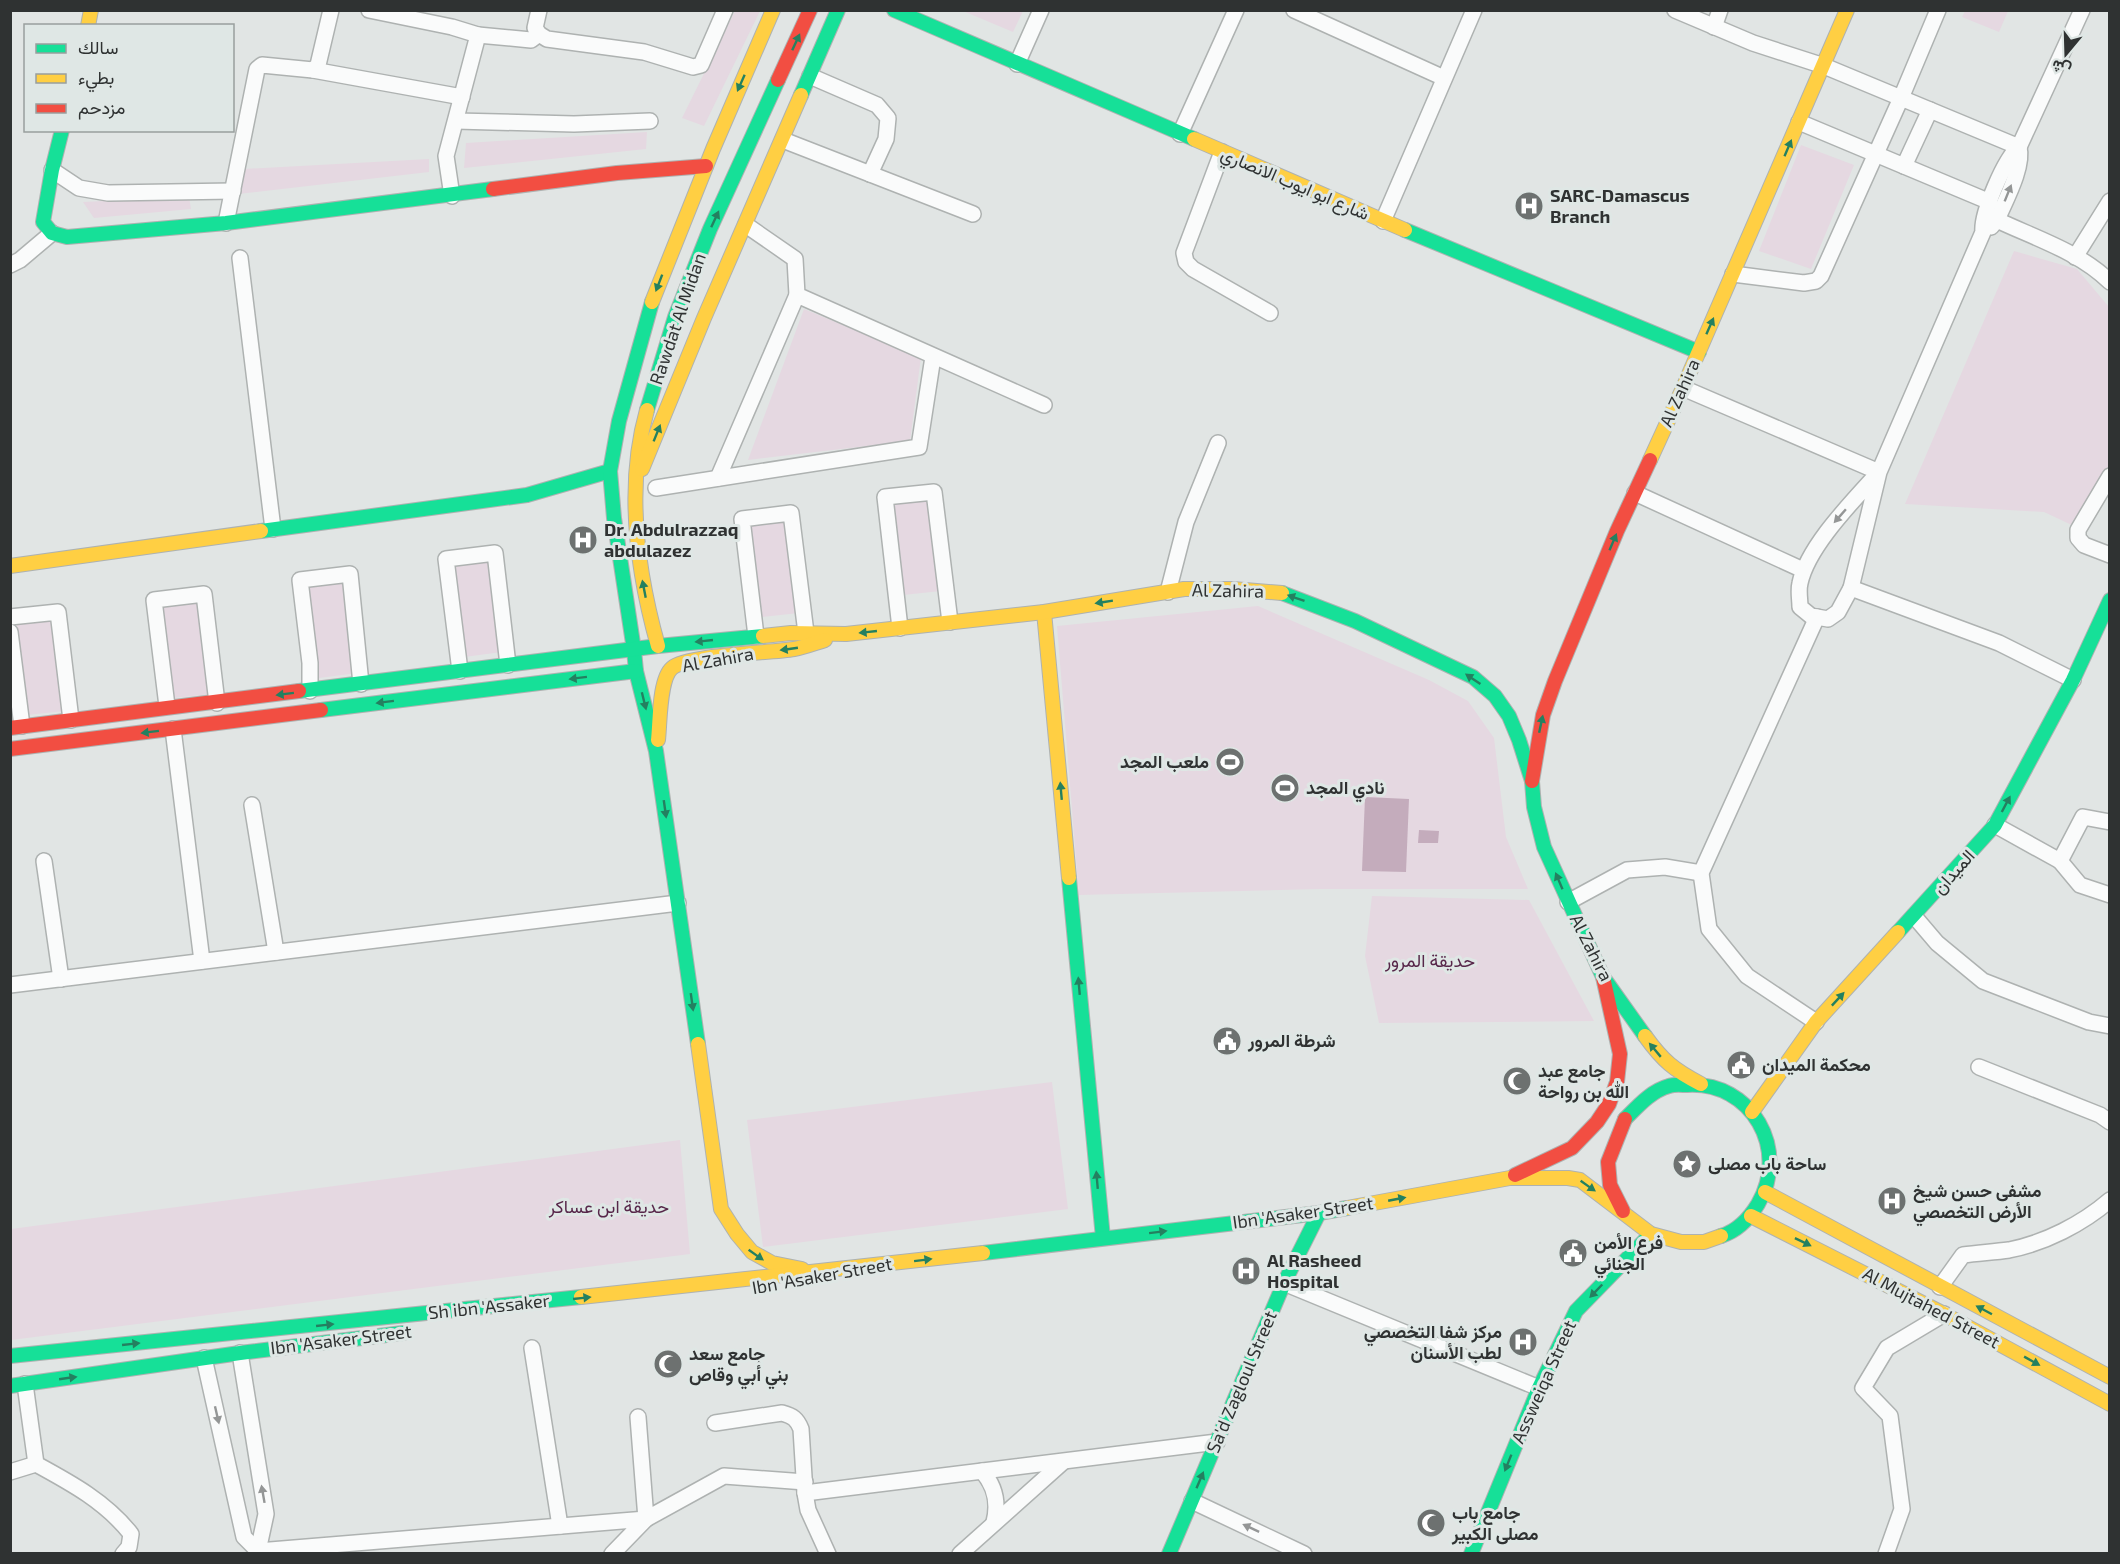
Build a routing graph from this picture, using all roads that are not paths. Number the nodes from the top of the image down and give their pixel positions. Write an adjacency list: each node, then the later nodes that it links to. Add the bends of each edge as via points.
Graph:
1 (331, 10): 23 (street)
2 (539, 10): 20 (street, via 535,28)
3 (725, 10): 20 (street, via 699,66 693,67 644,52 547,39)
4 (773, 10): 39 (main road, Rawdat Al Midan, one-way to 39)
5 (810, 10): 70 (main road, Rawdat Al Midan, one-way to 5, via 642,428 675,316)
6 (838, 10): 24 (main road)
7 (894, 10): 21 (main road, شارع ابو ايوب الانصاري)
8 (1041, 10): 21 (street)
9 (1236, 10): 34 (street)
10 (1293, 10): 25 (street)
11 (1474, 10): 25 (street)
12 (1675, 10): 18 (street)
13 (1720, 10): 18 (street)
14 (1847, 10): 22 (main road, Al Zahira)
15 (1938, 10): 27 (street)
16 (2082, 10): 36 (street)
17 (373, 11): 19 (street)
18 (1714, 27): 22 (street)
19 (478, 34): 20 (street, via 531,40); 26 (street)
20 (539, 34)
21 (1017, 64): 34 (main road, شارع ابو ايوب الانصاري)
22 (1824, 66): 27 (street); 31 (main road, Al Zahira)
23 (314, 70): 26 (street); 32 (street, via 259,66)
24 (810, 76): 35 (main road); 42 (street, via 878,105 888,118 886,139)
25 (1444, 78): 49 (street)
26 (462, 97): 29 (street)
27 (1901, 98): 28 (street); 38 (street)
28 (1930, 110): 36 (street); 40 (street)
29 (456, 121): 30 (street); 44 (street, via 446,156)
30 (650, 121)
31 (1799, 122): 38 (street); 57 (main road, Al Zahira, one-way to 31)
32 (239, 126): 43 (street)
33 (62, 132): 41 (main road)
34 (1180, 134): 37 (main road, شارع ابو ايوب الانصاري)
35 (783, 140): 42 (street); 51 (main road)
36 (2019, 147): 46 (street, via 2009,158); 48 (street, one-way to 36, via 2018,167)
37 (1222, 152): 49 (main road, شارع ابو ايوب الانصاري); 60 (street, via 1184,253 1186,262)
38 (1876, 154): 40 (street); 57 (street, via 1821,276 1804,283)
39 (706, 166): 44 (main road, via 617,173); 66 (main road, Rawdat Al Midan, one-way to 66, via 651,304)
40 (1904, 166): 46 (street)
41 (52, 170): 43 (street, via 79,188 108,193); 53 (main road, via 43,222)
42 (870, 174): 47 (street)
43 (233, 191): 50 (street)
44 (452, 196): 50 (main road)
45 (2109, 201): 54 (street)
46 (1990, 202): 52 (street)
47 (974, 214)
48 (1997, 220): 52 (street); 54 (street)
49 (1383, 221): 61 (main road, شارع ابو ايوب الانصاري)
50 (226, 223): 53 (main road, via 67,237)
51 (746, 225): 59 (street, via 795,259); 70 (main road, one-way to 51)
52 (1983, 232): 67 (street)
53 (52, 233): 55 (street)
54 (2075, 257): 58 (street)
55 (14, 258)
56 (240, 258): 73 (street)
57 (1733, 274): 61 (main road, Al Zahira, one-way to 57)
58 (2109, 282)
59 (797, 295): 62 (street); 69 (street)
60 (1270, 313)
61 (1698, 352): 63 (main road, Al Zahira)
62 (933, 357): 64 (street); 69 (street, via 919,447)
63 (1683, 388): 67 (street); 72 (main road, Al Zahira)
64 (1044, 405)
65 (1218, 443): 78 (street, via 1186,522)
66 (610, 471): 73 (main road, via 527,495); 90 (main road, Rawdat Al Midan)
67 (1879, 472): 76 (street, one-way to 76, via 1833,524); 77 (street)
68 (2109, 476): 74 (street, via 2078,530 2078,538 2084,545)
69 (718, 478): 71 (street)
70 (635, 487): 89 (main road, Rawdat Al Midan, one-way to 70, via 639,564)
71 (656, 488)
72 (1635, 493): 76 (street); 104 (main road, Al Zahira, one-way to 72, via 1543,715 1552,688)
73 (273, 529): 75 (main road)
74 (2109, 555)
75 (10, 566)
76 (1803, 570): 82 (street, via 1800,607)
77 (1851, 588): 82 (street, via 1838,612 1828,619); 94 (street, via 2000,644)
78 (1168, 592): 80 (main road, Al Zahira, one-way to 80); 104 (main road, Al Zahira, one-way to 78, via 1509,716 1496,696 1473,677 1355,621 1280,592)
79 (2109, 600): 94 (main road, الميدان)
80 (1044, 612): 83 (main road, Al Zahira); 133 (main road, one-way to 80)
81 (10, 617): 99 (street, via 58,612)
82 (1817, 617): 110 (street)
83 (950, 622): 84 (main road, Al Zahira); 84 (street, via 934,492 895,496 885,498)
84 (900, 628): 87 (main road, Al Zahira, one-way to 87)
85 (10, 632): 100 (street)
86 (806, 633): 87 (main road, Al Zahira); 88 (main road, Al Zahira); 88 (street, via 791,513 742,519)
87 (846, 634): 103 (main road, Al Zahira, one-way to 103, via 796,649 699,660 672,669 666,682)
88 (756, 636): 89 (main road, Al Zahira, one-way to 89)
89 (658, 646): 90 (main road, Al Zahira)
90 (634, 650): 91 (main road, Al Zahira); 93 (main road, Rawdat Al Midan)
91 (508, 665): 92 (main road, Al Zahira); 92 (street, via 495,553 446,559)
92 (460, 671): 95 (main road, Al Zahira)
93 (636, 671): 101 (main road, one-way to 101); 103 (main road, Rawdat Al Midan, one-way to 103)
94 (2073, 680): 107 (main road, الميدان, one-way to 94)
95 (361, 684): 96 (main road, Al Zahira); 96 (street, via 350,574 300,580)
96 (310, 691): 97 (main road, Al Zahira, one-way to 97)
97 (217, 703): 98 (main road, Al Zahira); 98 (street, via 204,594 154,600)
98 (167, 706): 99 (main road, Al Zahira)
99 (71, 720): 100 (main road, Al Zahira)
100 (16, 727)
101 (173, 729): 102 (main road, one-way to 102); 116 (street)
102 (10, 749)
103 (657, 752): 113 (main road, one-way to 113)
104 (1532, 781): 112 (main road, Al Zahira, one-way to 104, via 1544,847)
105 (252, 805): 115 (street)
106 (2109, 822): 109 (street, via 2083,816)
107 (1995, 825): 109 (street); 114 (main road, الميدان)
108 (44, 861): 118 (street)
109 (2060, 861): 111 (street, via 2080,885)
110 (1701, 873): 112 (street, via 1665,867 1627,870); 120 (street, via 1709,929 1747,976)
111 (2109, 895)
112 (1568, 902): 117 (main road, Al Zahira)
113 (678, 903): 115 (street); 134 (main road, one-way to 134, via 721,1209 741,1243 758,1258 777,1266)
114 (1914, 916): 120 (main road, الميدان, one-way to 114); 121 (street, via 1937,943 1983,981)
115 (276, 952): 116 (street)
116 (202, 961): 118 (street)
117 (1603, 977): 123 (main road, Al Zahira, one-way to 117, via 1675,1070 1657,1053); 126 (main road, via 1620,1054 1617,1082 1609,1104 1572,1148)
118 (61, 978): 119 (street)
119 (10, 985)
120 (1816, 1022): 124 (main road, الميدان)
121 (2109, 1026)
122 (1979, 1067): 125 (street)
123 (1701, 1084): 124 (main road, via 1727,1092); 129 (main road, via 1670,1086 1646,1098 1625,1120 1608,1162 1610,1185)
124 (1752, 1112): 127 (main road, via 1766,1137 1771,1164)
125 (2109, 1122)
126 (1510, 1178): 129 (main road, Ibn 'Asaker Street, one-way to 129, via 1580,1180); 130 (main road, Ibn 'Asaker Street, one-way to 126)
127 (1765, 1192): 131 (main road); 136 (main road, Al Mujtahed Street)
128 (2109, 1200): 136 (street, via 2094,1214 2050,1238 2011,1249 1963,1255)
129 (1623, 1211): 132 (main road)
130 (1319, 1213): 133 (main road, Ibn 'Asaker Street, one-way to 130); 135 (main road, Sa'd Zagloul Street)
131 (1751, 1216): 132 (main road, via 1730,1233 1704,1242 1681,1242); 137 (main road, Al Mujtahed Street, one-way to 137)
132 (1651, 1234): 146 (main road, Assweiqa Street, one-way to 146, via 1576,1311)
133 (1103, 1238): 134 (main road, Ibn 'Asaker Street, one-way to 133)
134 (823, 1272): 138 (main road, Ibn 'Asaker Street, via 792,1284); 142 (main road, Sh ibn 'Assaker, one-way to 134)
135 (1284, 1283): 146 (street); 150 (main road, Sa'd Zagloul Street)
136 (1940, 1287): 144 (main road, Al Mujtahed Street, one-way to 136)
137 (1944, 1314): 147 (main road, Al Mujtahed Street, one-way to 147); 168 (street, via 1887,1348 1863,1388 1890,1416 1902,1509)
138 (545, 1315)
139 (416, 1331): 141 (main road, Ibn 'Asaker Street)
140 (532, 1348): 159 (street)
141 (240, 1353): 143 (main road, Ibn 'Asaker Street); 160 (street, one-way to 141, via 267,1514)
142 (10, 1356)
143 (204, 1358): 145 (main road, Ibn 'Asaker Street, one-way to 143); 160 (street, one-way to 160, via 244,1537)
144 (2109, 1377)
145 (18, 1385): 152 (street)
146 (1539, 1388): 167 (main road, Assweiqa Street, one-way to 167)
147 (2109, 1404)
148 (638, 1417): 157 (street)
149 (716, 1423): 155 (street, via 782,1413 792,1416 801,1429)
150 (1217, 1442): 151 (street); 156 (main road, Sa'd Zagloul Street, one-way to 150)
151 (1063, 1462): 153 (street); 158 (street)
152 (36, 1464): 154 (street); 161 (street, via 82,1488 121,1522 131,1534)
153 (982, 1471): 155 (street); 158 (street, via 995,1495)
154 (10, 1472)
155 (805, 1487): 157 (street, via 724,1476); 163 (street, via 814,1526)
156 (1192, 1500): 165 (main road, Sa'd Zagloul Street); 166 (street, one-way to 156)
157 (646, 1519): 159 (street); 162 (street)
158 (994, 1522): 164 (street)
159 (560, 1526): 160 (street)
160 (258, 1551)
161 (123, 1554)
162 (612, 1554)
163 (828, 1554)
164 (960, 1554)
165 (1169, 1554)
166 (1304, 1554)
167 (1471, 1554)
168 (1886, 1554)

